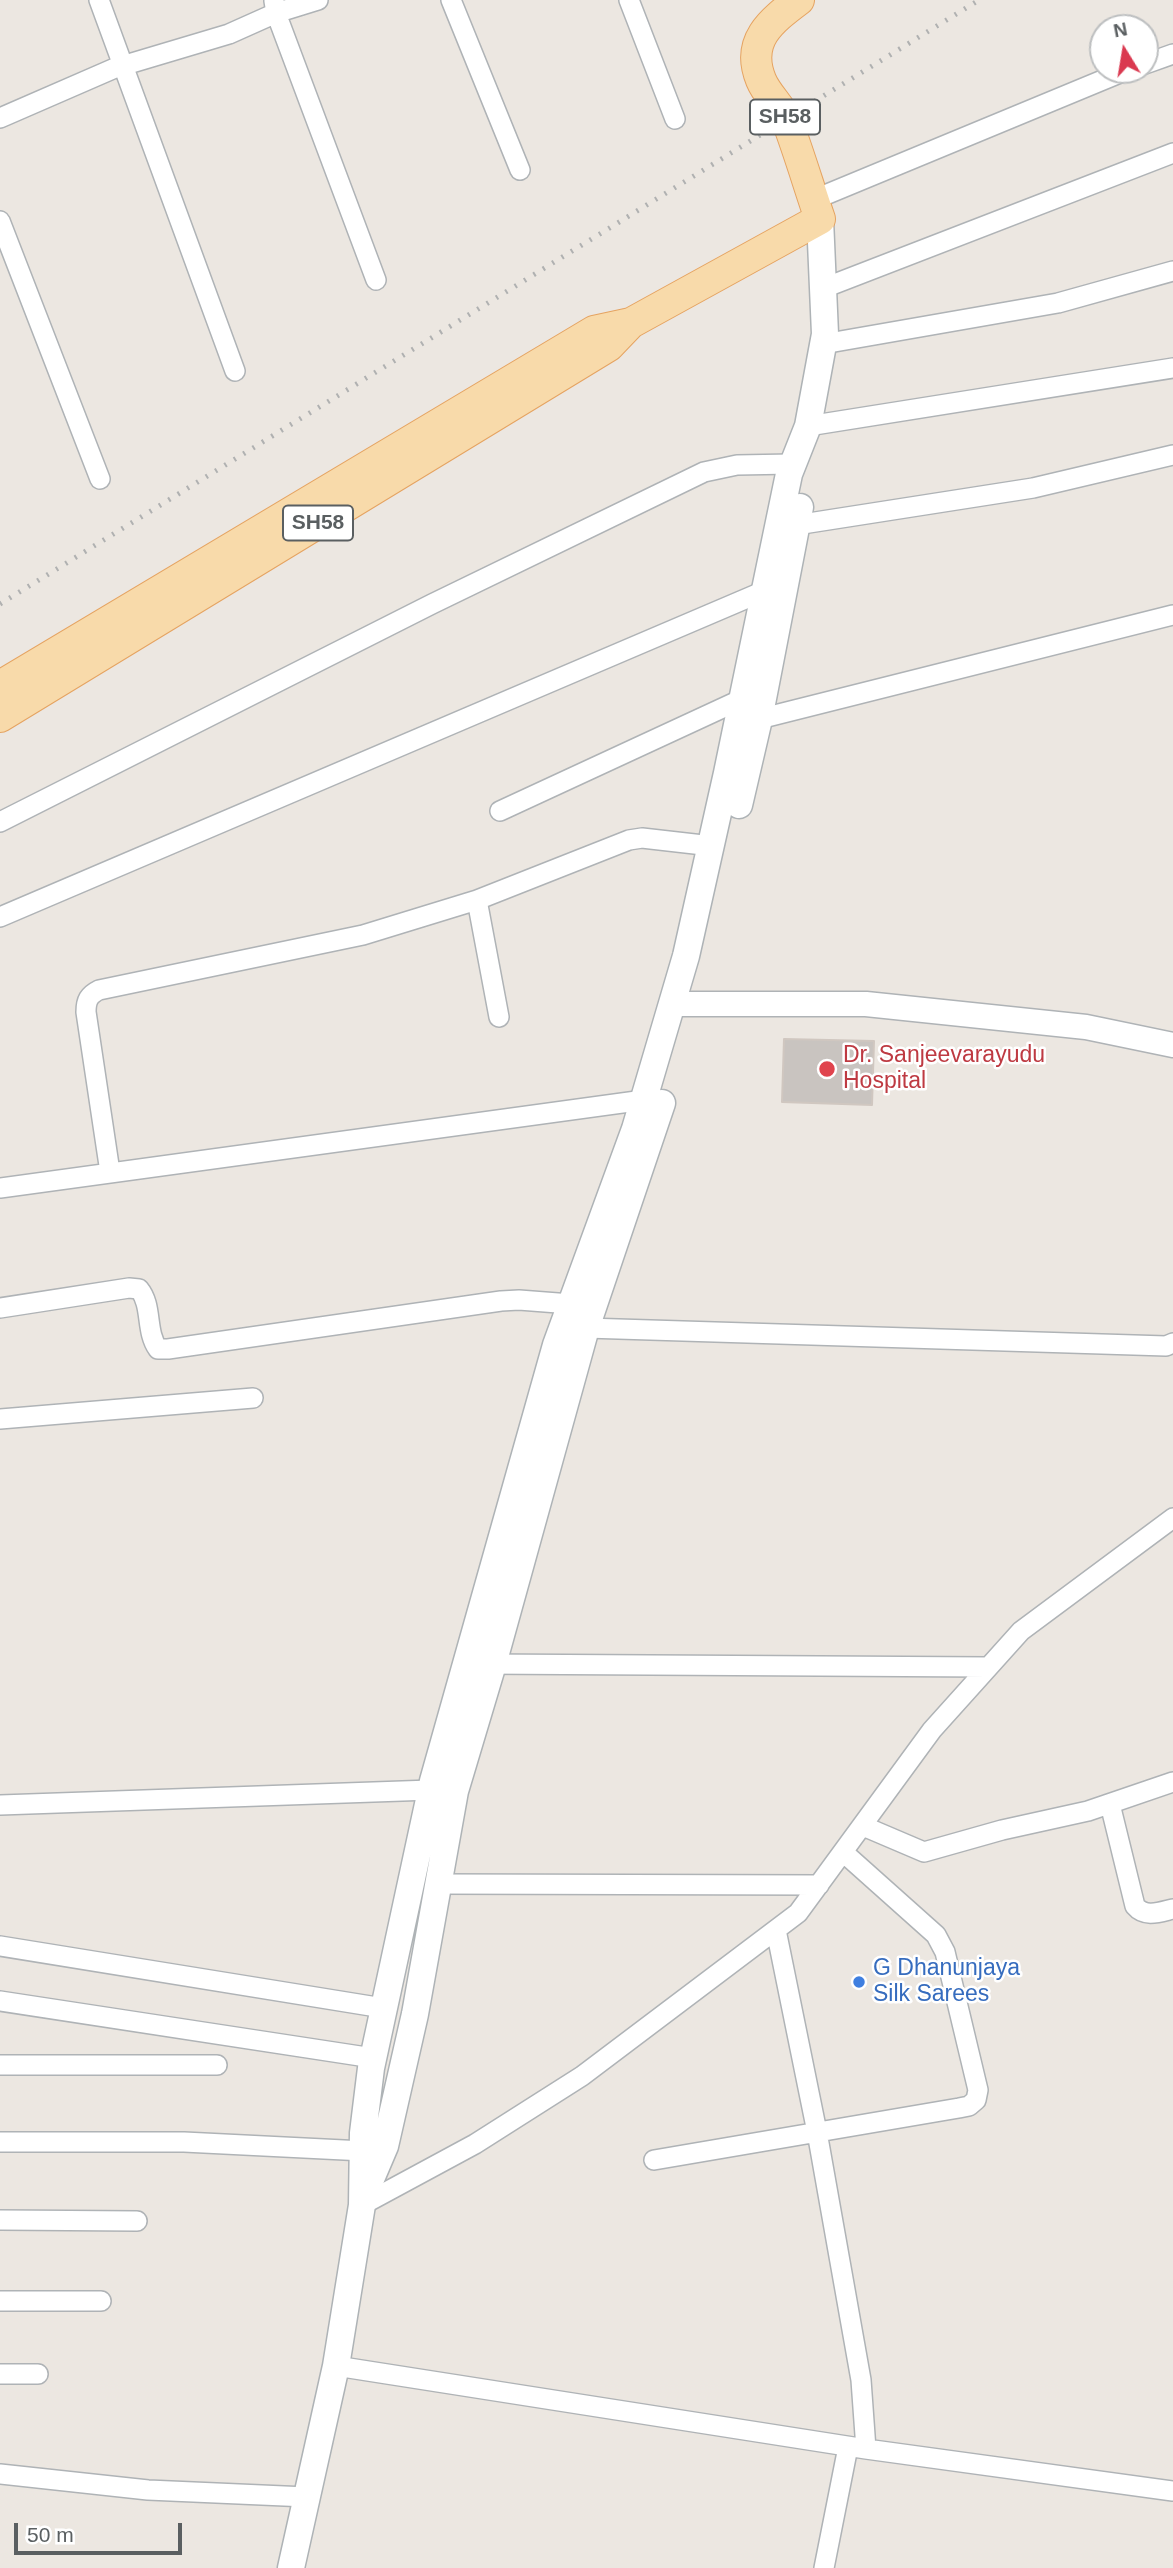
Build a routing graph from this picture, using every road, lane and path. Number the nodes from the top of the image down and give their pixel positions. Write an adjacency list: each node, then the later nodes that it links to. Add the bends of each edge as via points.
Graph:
1 (99, 0): 8 (street)
2 (318, 0): 6 (street)
3 (451, 0): 13 (street)
4 (629, 0): 11 (street)
5 (799, 0): 7 (main road, SH58)
6 (275, 7): 8 (street, via 229,34); 17 (street)
7 (775, 10): 14 (main road, SH58, via 756,56 761,80 786,118)
8 (121, 66): 10 (street); 22 (street)
9 (1097, 84): 14 (street)
10 (0, 118)
11 (675, 119)
12 (1173, 153): 18 (street)
13 (520, 170)
14 (816, 210): 18 (main road); 19 (main road, SH58)
15 (0, 221): 26 (street)
16 (1173, 271): 20 (street, via 1058,303)
17 (376, 279)
18 (824, 288): 20 (main road)
19 (631, 323): 30 (main road, SH58, via 594,331); 32 (main road, SH58, via 609,346)
20 (823, 344): 23 (main road)
21 (1173, 368): 23 (street)
22 (235, 371)
23 (807, 431): 25 (main road); 27 (main road, via 807,468)
24 (1173, 455): 27 (street, via 1033,488)
25 (792, 464): 28 (main road); 34 (street, via 737,465 704,472)
26 (100, 479)
27 (796, 525): 31 (main road)
28 (764, 591): 31 (main road); 37 (street)
29 (1173, 615): 31 (street)
30 (0, 687)
31 (750, 709): 33 (street); 35 (main road); 38 (main road)
32 (0, 717)
33 (500, 811)
34 (0, 822)
35 (712, 846): 36 (street, via 629,840); 38 (main road, via 686,956)
36 (477, 900): 39 (street); 42 (street, via 363,934 90,995 86,1012)
37 (0, 917)
38 (681, 1004): 40 (street, via 866,1004 1086,1027); 41 (main road); 46 (main road, via 654,1132)
39 (499, 1017)
40 (1173, 1045)
41 (644, 1100): 42 (street); 44 (main road)
42 (110, 1172): 43 (street)
43 (0, 1188)
44 (571, 1304): 45 (street, via 501,1300 168,1349 158,1349 153,1342 146,1297 139,1289); 50 (main road, via 556,1345)
45 (0, 1308)
46 (586, 1328): 47 (street); 50 (main road)
47 (1173, 1343)
48 (253, 1398): 49 (street)
49 (0, 1419)
50 (528, 1492): 52 (main road); 53 (main road)
51 (1173, 1518): 54 (street, via 1021,1631)
52 (493, 1664): 53 (street); 54 (street); 61 (main road, via 455,1791)
53 (466, 1665): 56 (main road)
54 (988, 1667): 59 (street, via 932,1730)
55 (1173, 1783): 57 (street)
56 (431, 1790): 58 (street); 67 (main road)
57 (1110, 1804): 59 (street, via 924,1852); 63 (street, via 1135,1906 1147,1913)
58 (0, 1805)
59 (863, 1826): 60 (street)
60 (843, 1852): 62 (street); 71 (street, via 936,1935 945,1952 978,2090 969,2106)
61 (439, 1884): 62 (street); 75 (main road, via 385,2146)
62 (819, 1885): 64 (street, via 798,1913)
63 (1173, 1909)
64 (776, 1930): 71 (street); 75 (street, via 582,2076 475,2144)
65 (0, 1946): 67 (street)
66 (0, 2001): 68 (street)
67 (383, 2008): 68 (main road)
68 (373, 2058): 73 (main road)
69 (0, 2065): 70 (street)
70 (217, 2065)
71 (817, 2132): 74 (street); 83 (street, via 861,2380)
72 (0, 2141): 73 (street, via 184,2142)
73 (364, 2151): 75 (main road)
74 (654, 2160)
75 (362, 2202): 80 (main road)
76 (0, 2220): 77 (street)
77 (137, 2221)
78 (0, 2301): 79 (street)
79 (101, 2301)
80 (336, 2366): 83 (street); 86 (main road)
81 (0, 2374): 82 (street)
82 (38, 2374)
83 (857, 2448): 85 (street); 88 (street)
84 (0, 2474): 86 (street, via 148,2490)
85 (1173, 2491)
86 (307, 2497): 87 (main road)
87 (291, 2568)
88 (824, 2568)

